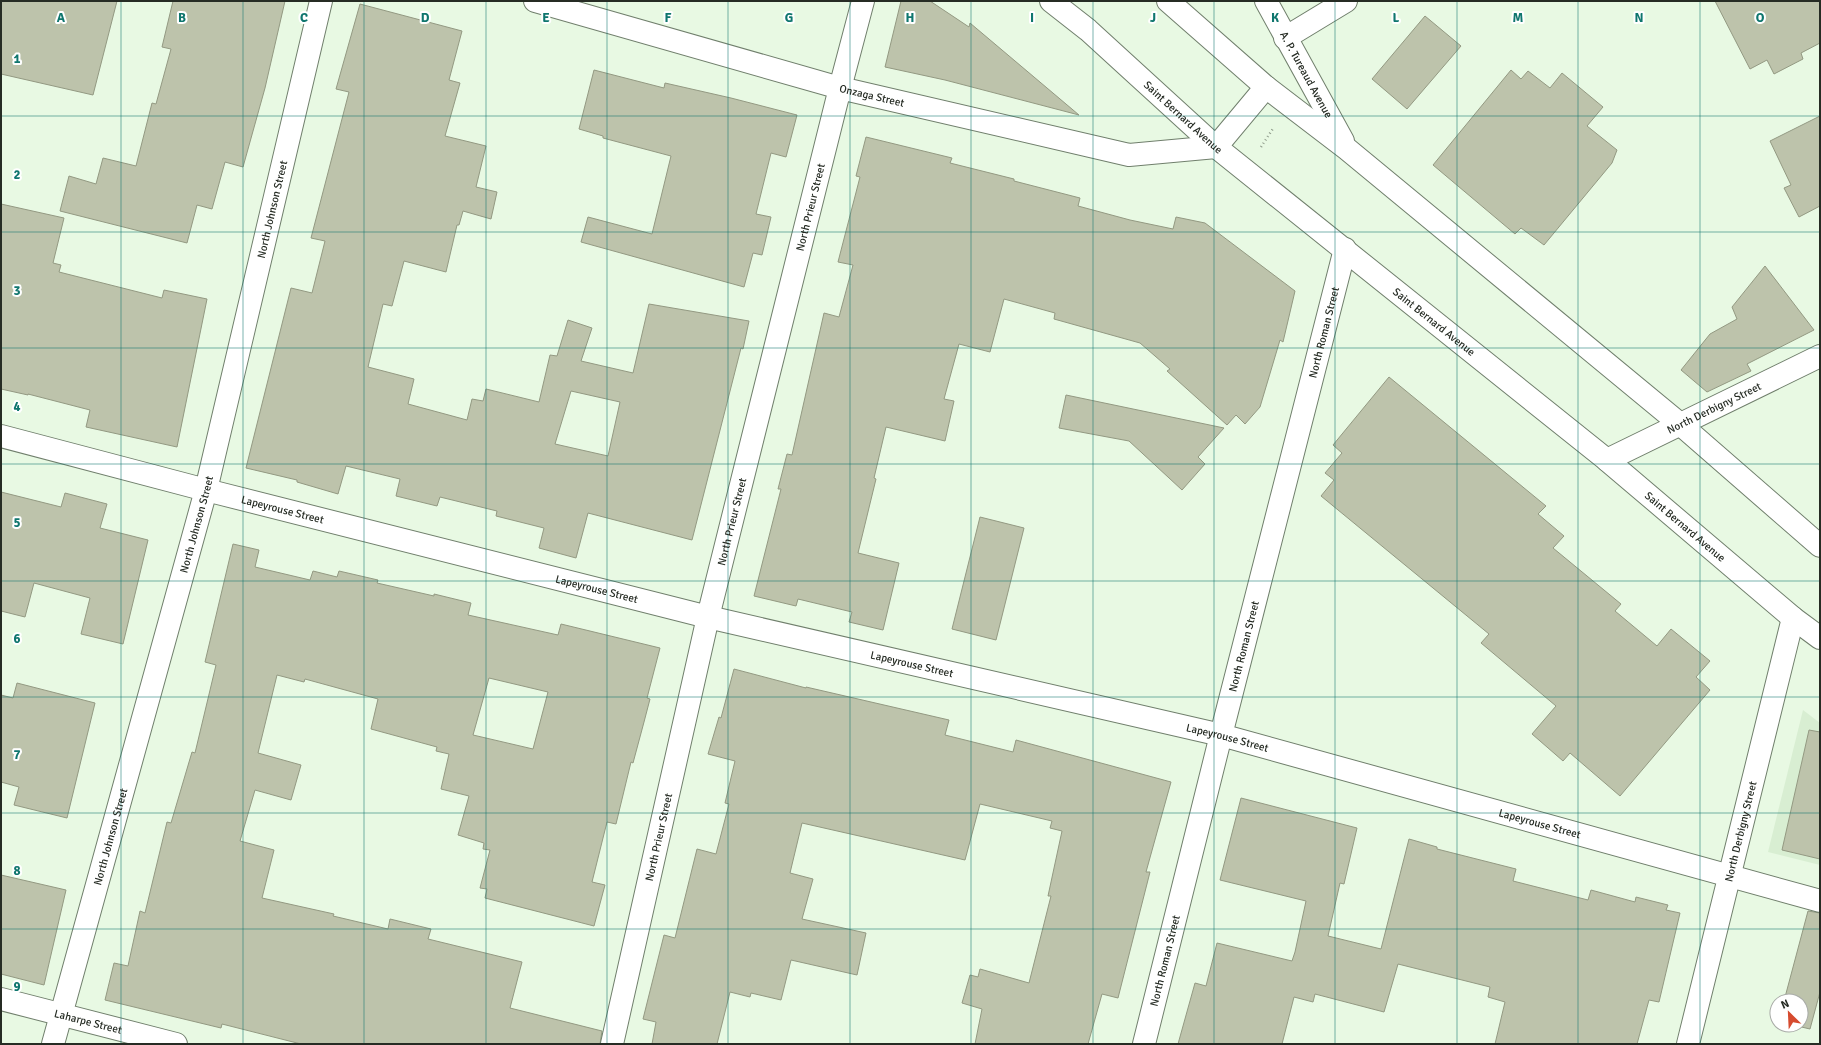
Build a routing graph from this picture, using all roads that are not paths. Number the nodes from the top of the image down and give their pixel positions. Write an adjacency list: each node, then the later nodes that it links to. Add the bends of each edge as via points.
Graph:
1 (321, 1): 20 (street, North Johnson Street)
2 (535, 1): 12 (street, Onzaga Street)
3 (863, 1): 12 (street, North Prieur Street)
4 (1051, 1): 9 (street, Saint Bernard Avenue)
5 (1061, 1): 9 (street)
6 (1168, 1): 11 (street)
7 (1266, 1): 10 (street, A. P. Tureaud Avenue)
8 (1346, 1): 10 (street)
9 (1088, 30): 13 (street, Saint Bernard Avenue)
10 (1284, 38): 14 (street, A. P. Tureaud Avenue)
11 (1266, 87): 13 (street); 14 (street)
12 (840, 88): 13 (street, Onzaga Street, via 1129,155); 22 (street, North Prieur Street)
13 (1216, 147): 15 (street, Saint Bernard Avenue)
14 (1347, 149): 17 (street)
15 (1345, 249): 19 (street, Saint Bernard Avenue); 25 (street, North Roman Street)
16 (1820, 356): 17 (street, North Derbigny Street)
17 (1680, 424): 19 (street, North Derbigny Street); 21 (street)
18 (1, 436): 20 (street, Lapeyrouse Street)
19 (1607, 460): 23 (street, Saint Bernard Avenue)
20 (206, 490): 22 (street, Lapeyrouse Street); 29 (street, North Johnson Street)
21 (1820, 546)
22 (708, 617): 25 (street, Lapeyrouse Street); 32 (street, North Prieur Street)
23 (1794, 618): 24 (street, Saint Bernard Avenue); 26 (street, North Derbigny Street)
24 (1820, 638)
25 (1220, 735): 26 (street, Lapeyrouse Street); 33 (street, North Roman Street)
26 (1729, 876): 27 (street, Lapeyrouse Street); 34 (street, North Derbigny Street)
27 (1820, 902)
28 (1, 1000): 29 (street, Laharpe Street)
29 (60, 1014): 30 (street, North Johnson Street); 31 (street, Laharpe Street)
30 (53, 1044)
31 (176, 1044)
32 (612, 1044)
33 (1144, 1044)
34 (1688, 1044)

